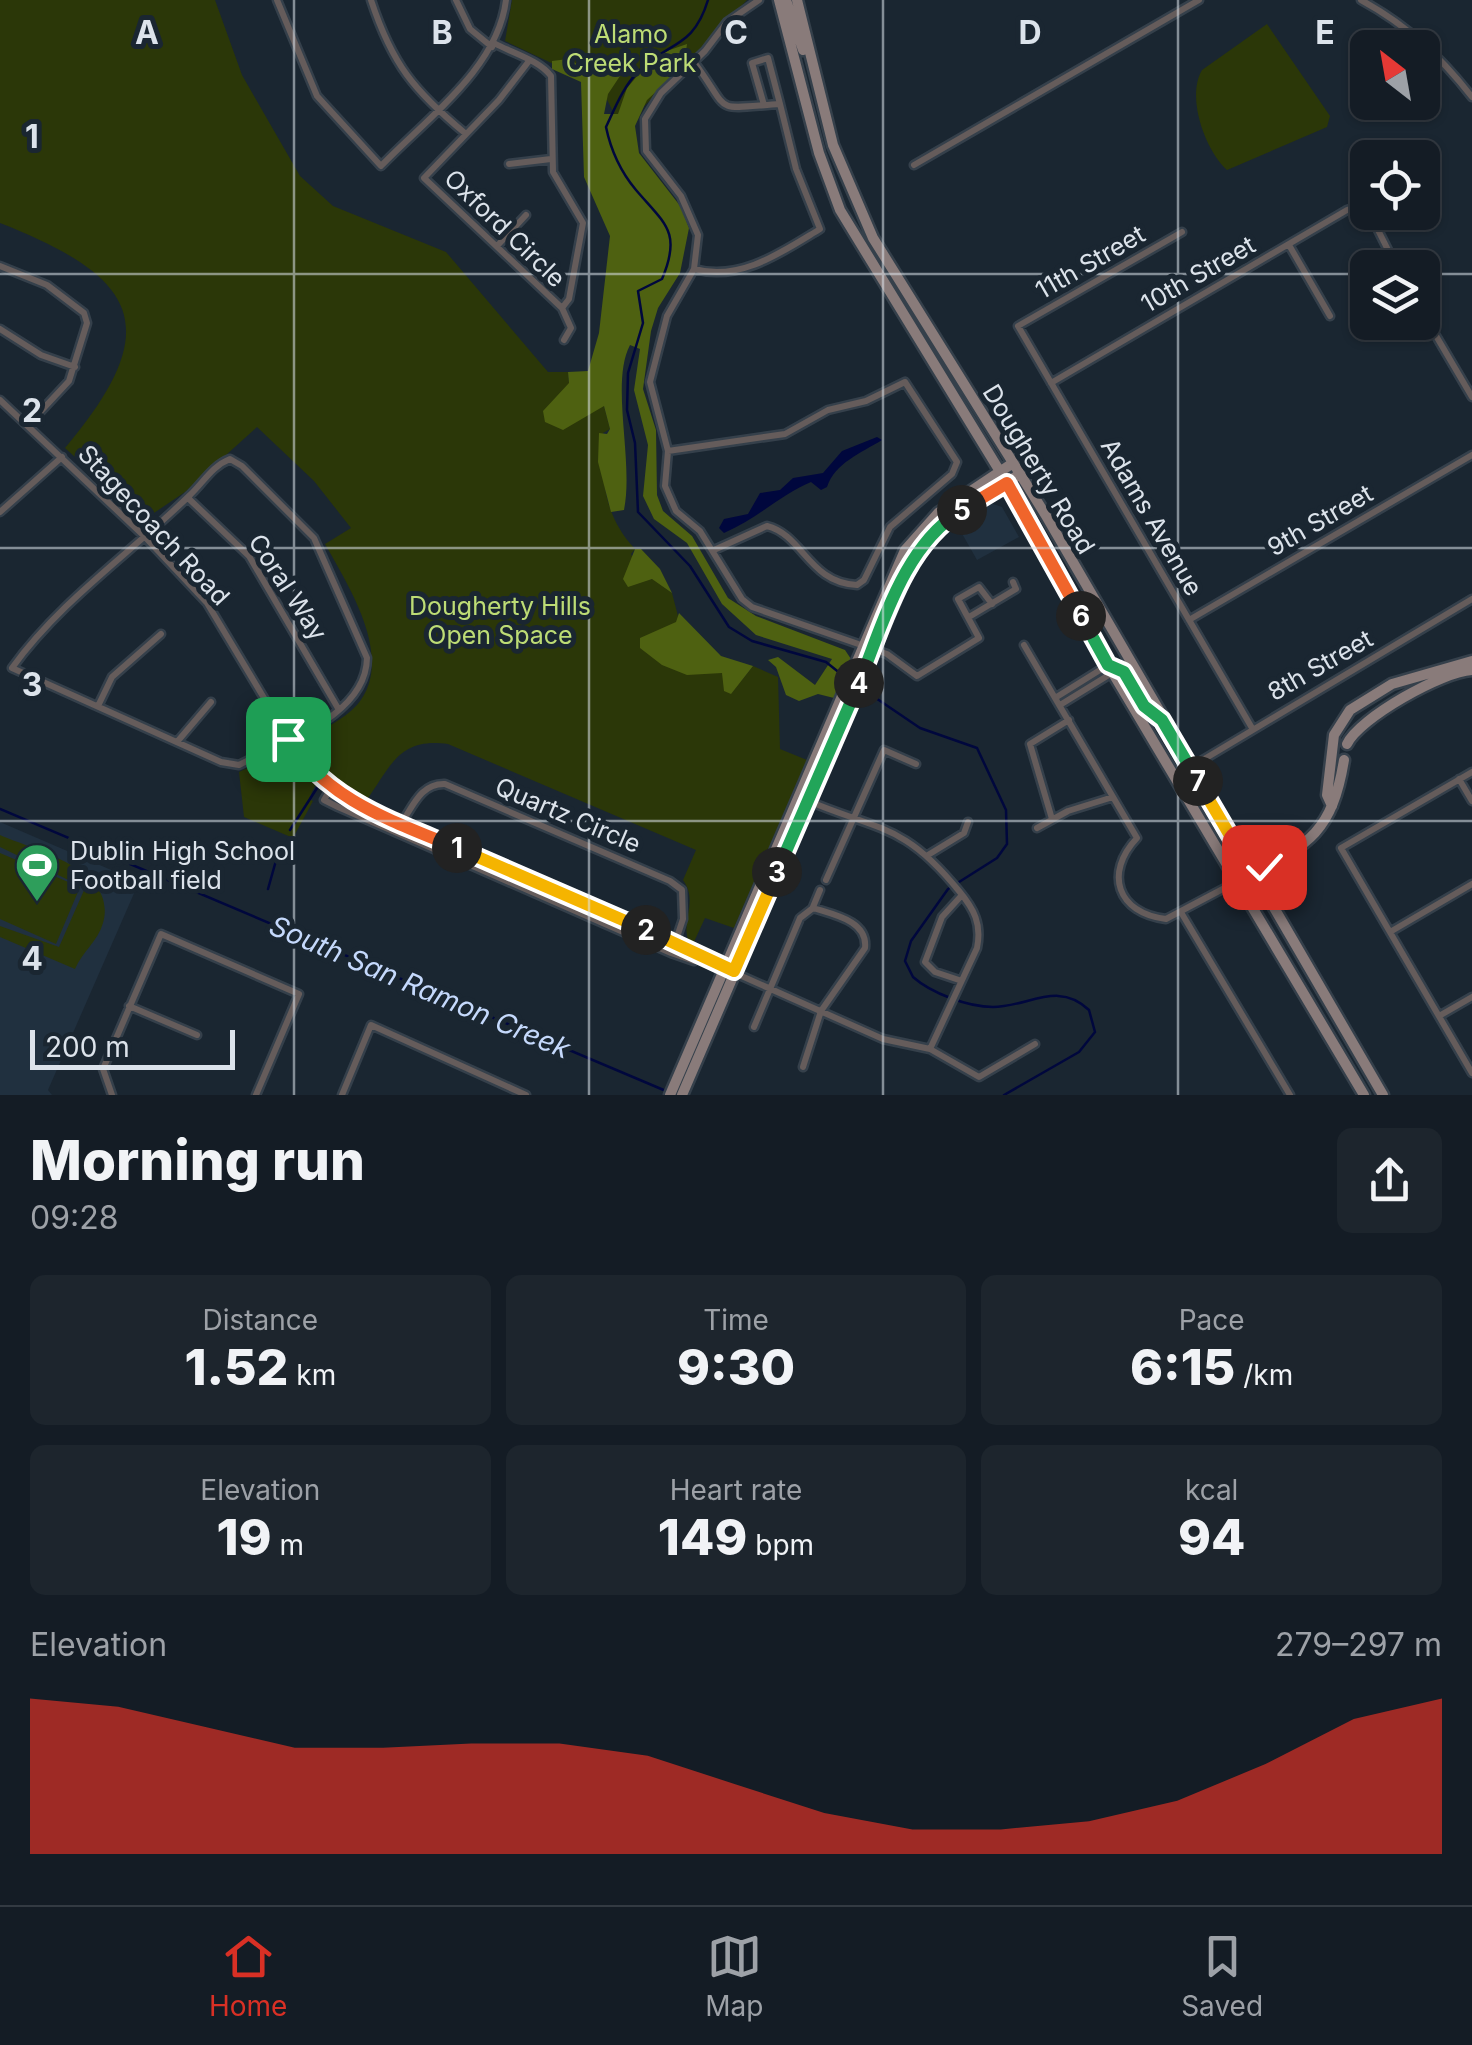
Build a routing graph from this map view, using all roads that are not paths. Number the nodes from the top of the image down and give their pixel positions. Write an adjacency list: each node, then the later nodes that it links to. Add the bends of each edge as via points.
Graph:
1 (278, 0): 17 (street, via 317,96 381,166)
2 (370, 0): 17 (street, via 388,50)
3 (456, 0): 10 (street, via 470,28)
4 (506, 0): 10 (street)
5 (759, 0): 12 (street, via 736,12)
6 (783, 0): 13 (main road); 44 (main road, Dougherty Road, via 840,210)
7 (797, 0): 13 (main road, Dougherty Road)
8 (1198, 0): 21 (street)
9 (1361, 0): 14 (street, via 1435,52)
10 (493, 45): 11 (street); 17 (street)
11 (529, 61): 18 (street, Oxford Circle); 19 (street, Oxford Circle, via 552,76)
12 (694, 62): 16 (street, via 726,108); 28 (street, via 650,105 644,131 646,151 693,218)
13 (812, 63): 43 (main road, Dougherty Road, via 833,145 873,238)
14 (1472, 97)
15 (780, 104): 16 (street); 16 (street, via 768,58 752,63); 28 (street, via 820,229 753,267 720,274)
16 (764, 105)
17 (436, 109): 18 (street)
18 (466, 134): 26 (street, Oxford Circle, via 424,178)
19 (551, 159): 20 (street); 29 (street, Oxford Circle, via 583,223)
20 (509, 164)
21 (914, 165)
22 (1350, 210): 25 (street, 10th Street)
23 (526, 215): 26 (street)
24 (1182, 232): 31 (street, 11th Street)
25 (1288, 245): 30 (street); 36 (street, 10th Street)
26 (498, 246): 29 (street, Oxford Circle)
27 (0, 266): 35 (street, via 46,286 84,313)
28 (694, 270): 40 (street, via 667,316 650,382)
29 (562, 308): 33 (street, via 571,328)
30 (1330, 316)
31 (1018, 326): 36 (street, Adams Avenue)
32 (0, 328): 35 (street, via 42,355)
33 (564, 340)
34 (1438, 340): 37 (street)
35 (75, 366): 39 (street, via 64,390)
36 (1051, 382): 55 (street, Adams Avenue)
37 (1472, 397)
38 (0, 400): 39 (street, Stagecoach Road)
39 (29, 424): 42 (street, Stagecoach Road)
40 (668, 451): 50 (street, via 668,497); 50 (street, via 785,434 904,382 957,462 952,474 890,527 857,585 817,571 782,532 768,526)
41 (1472, 456): 55 (street, 9th Street)
42 (62, 457): 48 (street); 49 (street, Stagecoach Road)
43 (1014, 463): 44 (main road); 45 (main road, Dougherty Road)
44 (1000, 472): 46 (main road, Dougherty Road); 58 (main road, via 938,512 915,538)
45 (1020, 474): 46 (main road); 67 (main road, Dougherty Road)
46 (1007, 483): 58 (main road, via 934,531); 60 (main road, Dougherty Road)
47 (188, 498): 49 (street); 65 (street, Coral Way, via 249,556); 65 (street, via 230,460 314,538 367,658 361,687)
48 (0, 512)
49 (143, 535): 64 (street, via 37,633 12,668); 69 (street, Stagecoach Road, via 207,603)
50 (714, 550): 58 (street, via 752,607)
51 (1014, 582): 53 (street, via 1016,590)
52 (1472, 599): 68 (street, 8th Street)
53 (992, 604): 54 (street); 54 (street, via 979,587 958,599)
54 (969, 617): 58 (street, via 980,638 927,673 917,676)
55 (1188, 620): 68 (street, Adams Avenue)
56 (161, 634): 64 (street, via 112,677)
57 (1024, 645): 62 (street)
58 (868, 648): 79 (main road)
59 (1472, 661): 81 (main road, via 1392,684 1350,710 1334,735 1327,795)
60 (1110, 669): 62 (street); 67 (main road, via 1124,672 1144,706); 91 (main road, Dougherty Road)
61 (1472, 670): 71 (main road, via 1448,674 1356,728)
62 (1058, 701): 66 (street)
63 (211, 702): 70 (street)
64 (98, 706): 70 (street)
65 (339, 710): 69 (street)
66 (1068, 720): 78 (street); 83 (street, via 1030,744)
67 (1162, 720): 74 (main road, Dougherty Road)
68 (1252, 728): 74 (street, 8th Street)
69 (288, 739): 70 (street, via 239,765); 77 (street, Stagecoach Road)
70 (176, 742)
71 (1347, 744)
72 (1344, 760): 81 (main road)
73 (916, 764): 82 (street, via 884,750)
74 (1190, 767): 89 (main road, Dougherty Road)
75 (1472, 772): 76 (street)
76 (1459, 779): 80 (street); 98 (street, via 1341,848)
77 (331, 788): 85 (street, Stagecoach Road); 87 (street, Stagecoach Road, via 324,800)
78 (1113, 796): 83 (street); 97 (street, via 1137,838 1120,856 1126,897 1145,915)
79 (804, 799): 82 (street); 101 (main road)
80 (1472, 802)
81 (1332, 806): 89 (main road, via 1316,836)
82 (855, 816): 88 (street, via 909,839); 90 (street)
83 (1052, 819): 86 (street)
84 (968, 822): 88 (street, via 964,834)
85 (401, 824): 87 (street, Stagecoach Road); 99 (street, Quartz Circle, via 421,792 439,783 616,857 682,890)
86 (1037, 828)
87 (421, 837): 95 (street, Stagecoach Road)
88 (928, 855): 94 (street)
89 (1252, 873): 91 (main road); 122 (main road, Dougherty Road)
90 (826, 880)
91 (1238, 881): 97 (street); 121 (main road, Dougherty Road)
92 (1472, 884): 98 (street)
93 (820, 890): 96 (street)
94 (962, 894): 102 (street, via 980,932); 102 (street, via 942,917 926,962)
95 (586, 908): 99 (street, Stagecoach Road); 100 (street, Stagecoach Road, via 686,959 694,961)
96 (813, 908): 103 (street, via 800,918); 106 (street, via 858,925 866,936 865,948)
97 (1182, 914): 120 (street)
98 (1390, 932): 107 (street)
99 (675, 943): 100 (street, Stagecoach Road)
100 (697, 953): 101 (street, Stagecoach Road)
101 (730, 969): 103 (street, Stagecoach Road); 114 (main road)
102 (959, 982): 111 (street)
103 (770, 987): 106 (street, Stagecoach Road); 108 (street)
104 (1472, 997): 107 (street)
105 (129, 1006): 109 (street); 115 (street, via 104,1069); 116 (street, via 161,934 299,994)
106 (822, 1011): 111 (street, Stagecoach Road, via 882,1039); 112 (street)
107 (1439, 1016): 113 (street)
108 (754, 1027)
109 (197, 1035)
110 (1035, 1044): 111 (street, Stagecoach Road, via 980,1077)
111 (930, 1049)
112 (803, 1067)
113 (1472, 1072)
114 (683, 1080): 119 (main road)
115 (112, 1095)
116 (256, 1095)
117 (342, 1095): 118 (street, via 371,1025)
118 (526, 1095)
119 (670, 1095)
120 (1290, 1095)
121 (1364, 1095)
122 (1383, 1095)

